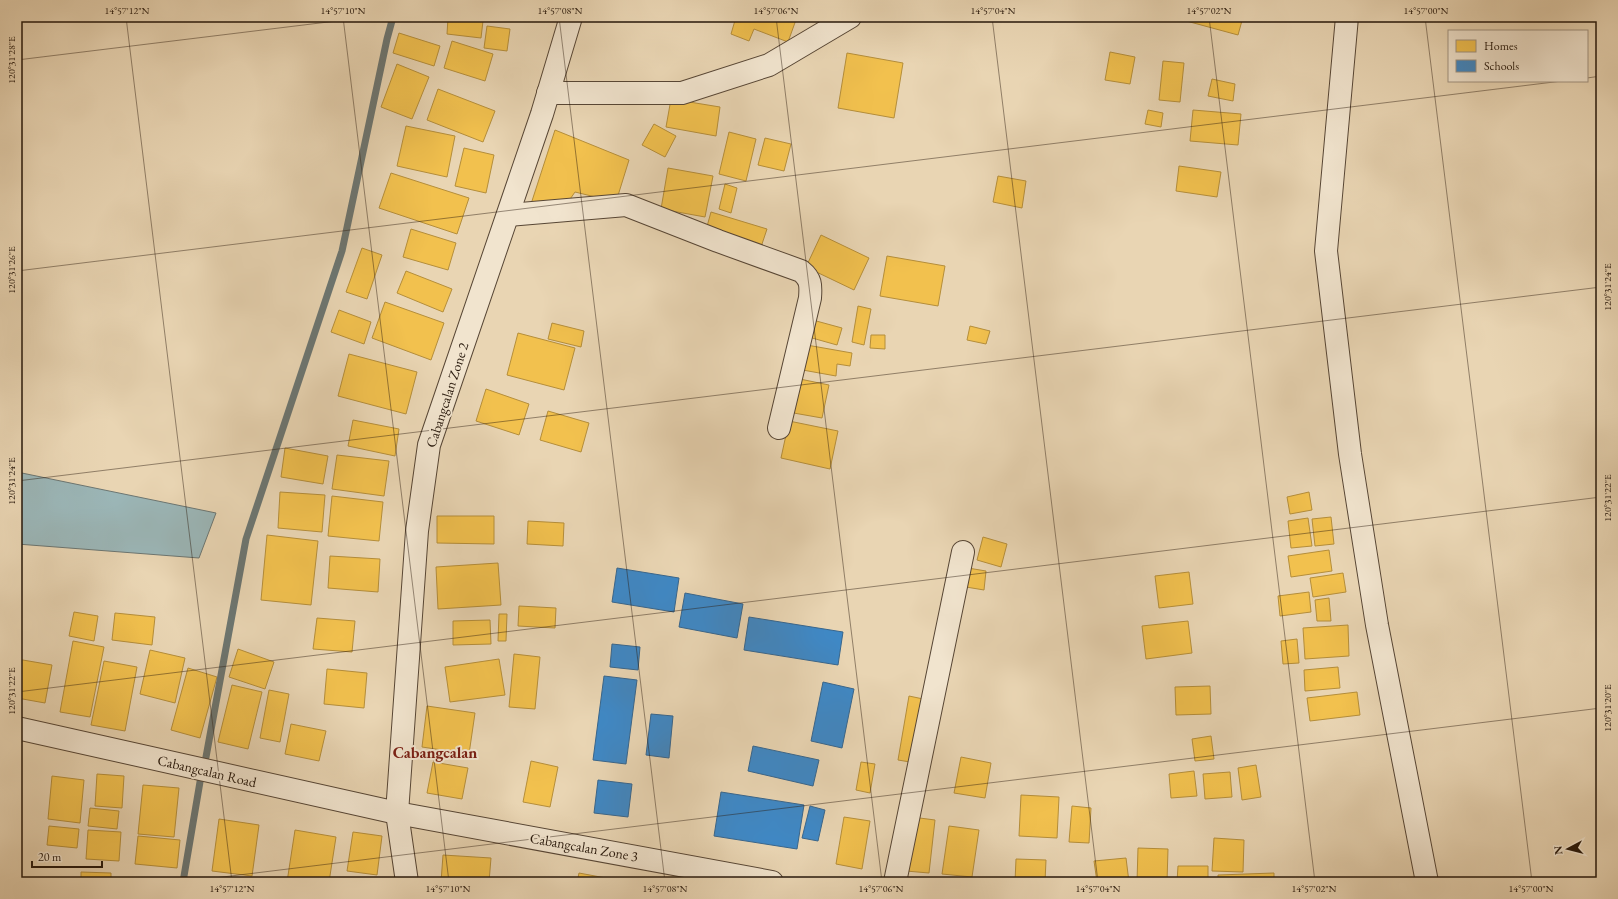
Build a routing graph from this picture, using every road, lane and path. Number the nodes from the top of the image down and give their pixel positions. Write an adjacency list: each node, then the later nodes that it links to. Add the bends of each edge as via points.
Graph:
1 (571, 17): 4 (street, Cabangcalan Zone 2)
2 (850, 17): 4 (street, via 769,65 682,93)
3 (1347, 17): 13 (street, via 1326,251 1350,454 1376,618)
4 (548, 93): 5 (street, Cabangcalan Zone 2)
5 (508, 215): 6 (street, via 626,205 801,271 811,283 810,298); 9 (street, Cabangcalan Zone 2, via 429,445 417,531)
6 (779, 428)
7 (962, 552): 12 (street)
8 (17, 728): 9 (street, Cabangcalan Road)
9 (397, 813): 10 (street, Cabangcalan Zone 2); 11 (street, Cabangcalan Zone 3)
10 (406, 882)
11 (772, 882)
12 (895, 882)
13 (1428, 882)

